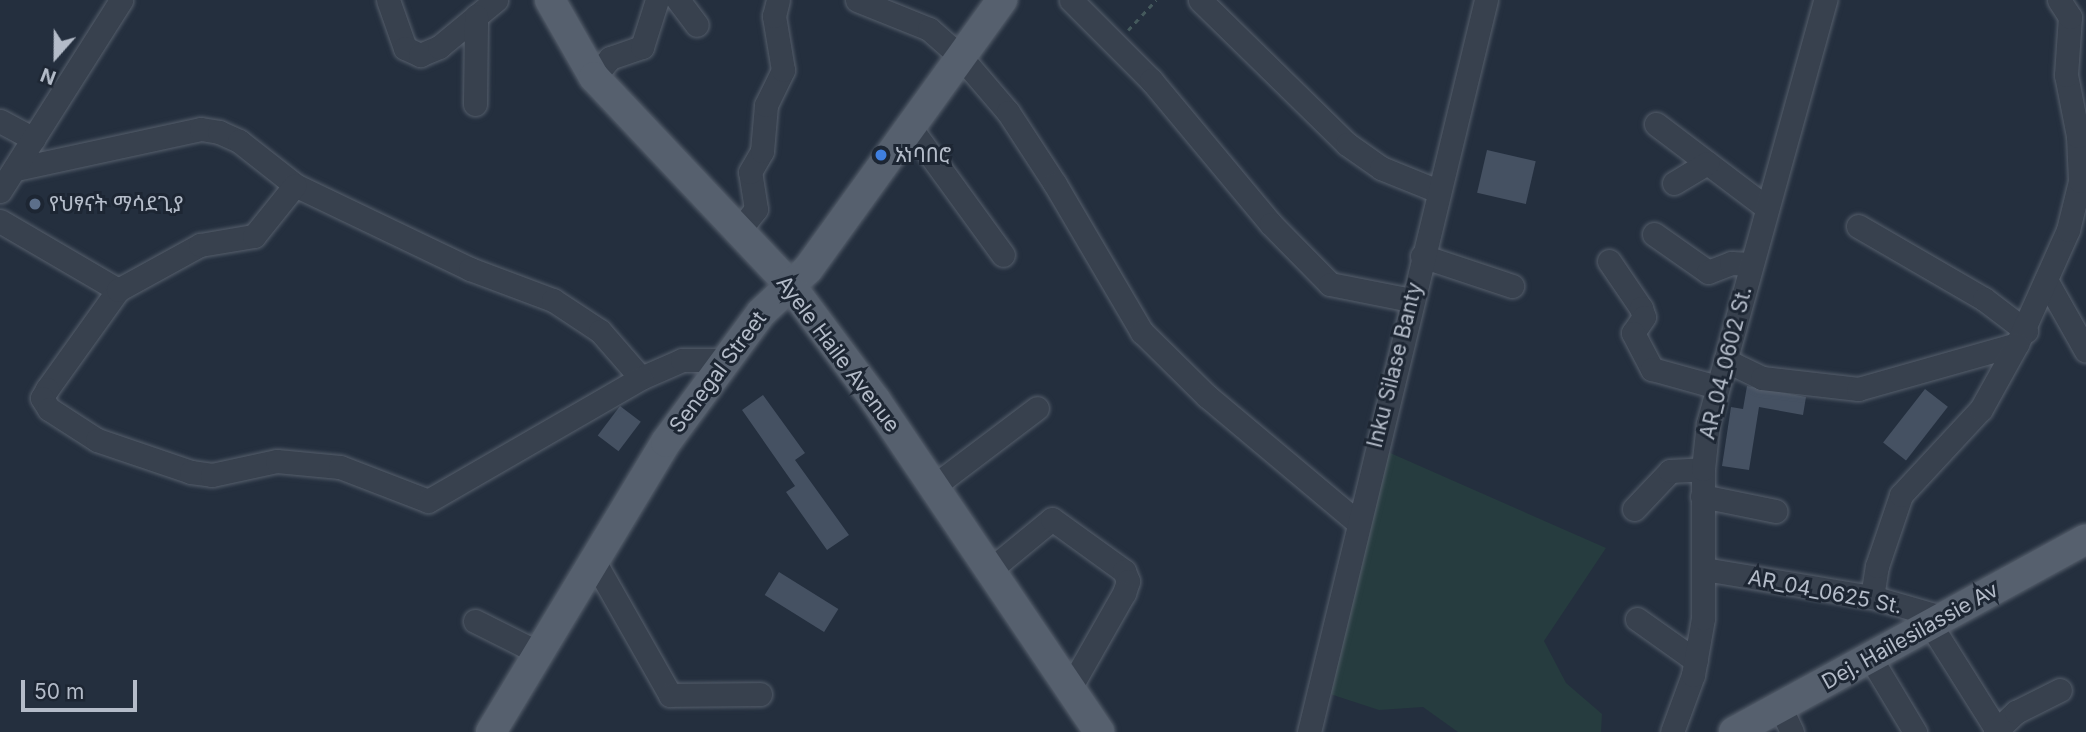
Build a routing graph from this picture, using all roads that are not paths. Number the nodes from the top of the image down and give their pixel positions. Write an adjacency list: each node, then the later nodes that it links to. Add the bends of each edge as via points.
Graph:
1 (121, 0): 24 (street)
2 (388, 0): 15 (street, via 405,48 420,55 439,47)
3 (496, 0): 15 (street)
4 (550, 0): 18 (main road, Ayele Haile Avenue)
5 (657, 0): 18 (street, via 642,47 610,58)
6 (678, 0): 16 (street)
7 (778, 0): 34 (street, via 774,16 783,70 766,105 762,151 750,172 756,209)
8 (857, 0): 17 (street, via 929,29)
9 (1002, 0): 17 (main road, Senegal Street)
10 (1071, 0): 44 (street, via 1116,42 1271,224 1330,284)
11 (1200, 0): 30 (street, via 1348,144 1381,168)
12 (1486, 0): 30 (street, Inku Silase Banty)
13 (1825, 0): 31 (street, AR_04_0602 St.)
14 (2059, 0): 20 (street, via 2070,16 2066,75)
15 (476, 16): 19 (street)
16 (696, 25)
17 (961, 57): 23 (main road, Senegal Street); 57 (street, via 1008,112 1142,332 1207,396)
18 (594, 77): 34 (main road, Ayele Haile Avenue)
19 (475, 104)
20 (2080, 118): 40 (street, via 2080,181 2068,230)
21 (0, 121): 24 (street)
22 (1656, 124): 25 (street)
23 (910, 127): 36 (street); 41 (main road, Senegal Street, via 808,269)
24 (34, 139): 26 (street)
25 (1707, 163): 27 (street); 31 (street)
26 (16, 169): 28 (street, via 201,129 239,141); 29 (street)
27 (1674, 183)
28 (295, 185): 43 (street, via 254,236 200,245); 49 (street, via 470,269 553,300 600,331)
29 (0, 191)
30 (1438, 191): 37 (street, Inku Silase Banty)
31 (1767, 208): 39 (street, AR_04_0602 St.)
32 (0, 221): 43 (street)
33 (1858, 226): 45 (street, via 1984,299)
34 (738, 232): 41 (main road, Ayele Haile Avenue)
35 (1654, 234): 39 (street, via 1708,272 1731,263)
36 (1003, 254)
37 (1422, 256): 42 (street); 44 (street, Inku Silase Banty)
38 (1609, 261): 50 (street, via 1641,308 1644,317 1633,332 1652,369)
39 (1751, 264): 48 (street, AR_04_0602 St.)
40 (2046, 280): 45 (street); 46 (street)
41 (789, 285): 47 (main road, Senegal Street); 53 (main road, Ayele Haile Avenue)
42 (1512, 286)
43 (118, 290): 49 (street, via 42,398 70,426 97,440 191,472 212,475 277,461 340,467 428,501)
44 (1411, 300): 57 (street, Inku Silase Banty)
45 (2022, 338): 48 (street, via 1858,389 1762,378); 63 (street, via 1981,409 1901,495 1877,566)
46 (2086, 351)
47 (725, 360): 49 (street, via 682,360); 60 (main road, Senegal Street, via 654,460)
48 (1725, 360): 50 (street, AR_04_0602 St.)
49 (641, 378)
50 (1717, 387): 52 (street, AR_04_0602 St.)
51 (1037, 408): 53 (street)
52 (1703, 469): 54 (street, AR_04_0602 St.); 55 (street, via 1670,471)
53 (934, 486): 62 (main road, Ayele Haile Avenue)
54 (1702, 496): 56 (street); 61 (street, AR_04_0602 St.)
55 (1634, 509)
56 (1775, 511)
57 (1357, 522): 76 (street, Inku Silase Banty)
58 (2086, 539): 66 (main road, Dej. Hailesilassie Av)
59 (2086, 555): 66 (main road, Dej. Hailesilassie Av)
60 (594, 561): 67 (main road, Senegal Street); 72 (street, via 670,695)
61 (1704, 569): 63 (street, AR_04_0625 St.); 68 (street, AR_04_0602 St.)
62 (990, 570): 70 (main road, Ayele Haile Avenue); 70 (street, via 1052,519 1124,570 1128,581 1124,593)
63 (1872, 597): 66 (street, AR_04_0625 St.)
64 (1636, 619): 68 (street)
65 (475, 621): 67 (street)
66 (1941, 626): 69 (main road, Dej. Hailesilassie Av); 78 (main road, Dej. Hailesilassie Av); 81 (street)
67 (539, 653): 74 (main road, Senegal Street)
68 (1696, 661): 77 (street, AR_04_0602 St.)
69 (1876, 667): 73 (main road, Dej. Hailesilassie Av); 80 (street)
70 (1070, 688): 75 (main road, Ayele Haile Avenue)
71 (2060, 690): 81 (street, via 2016,712)
72 (760, 694)
73 (1788, 725): 79 (main road, Dej. Hailesilassie Av)
74 (491, 732)
75 (1099, 732)
76 (1309, 732)
77 (1672, 732)
78 (1734, 732)
79 (1759, 732)
80 (1915, 732)
81 (1997, 732)

